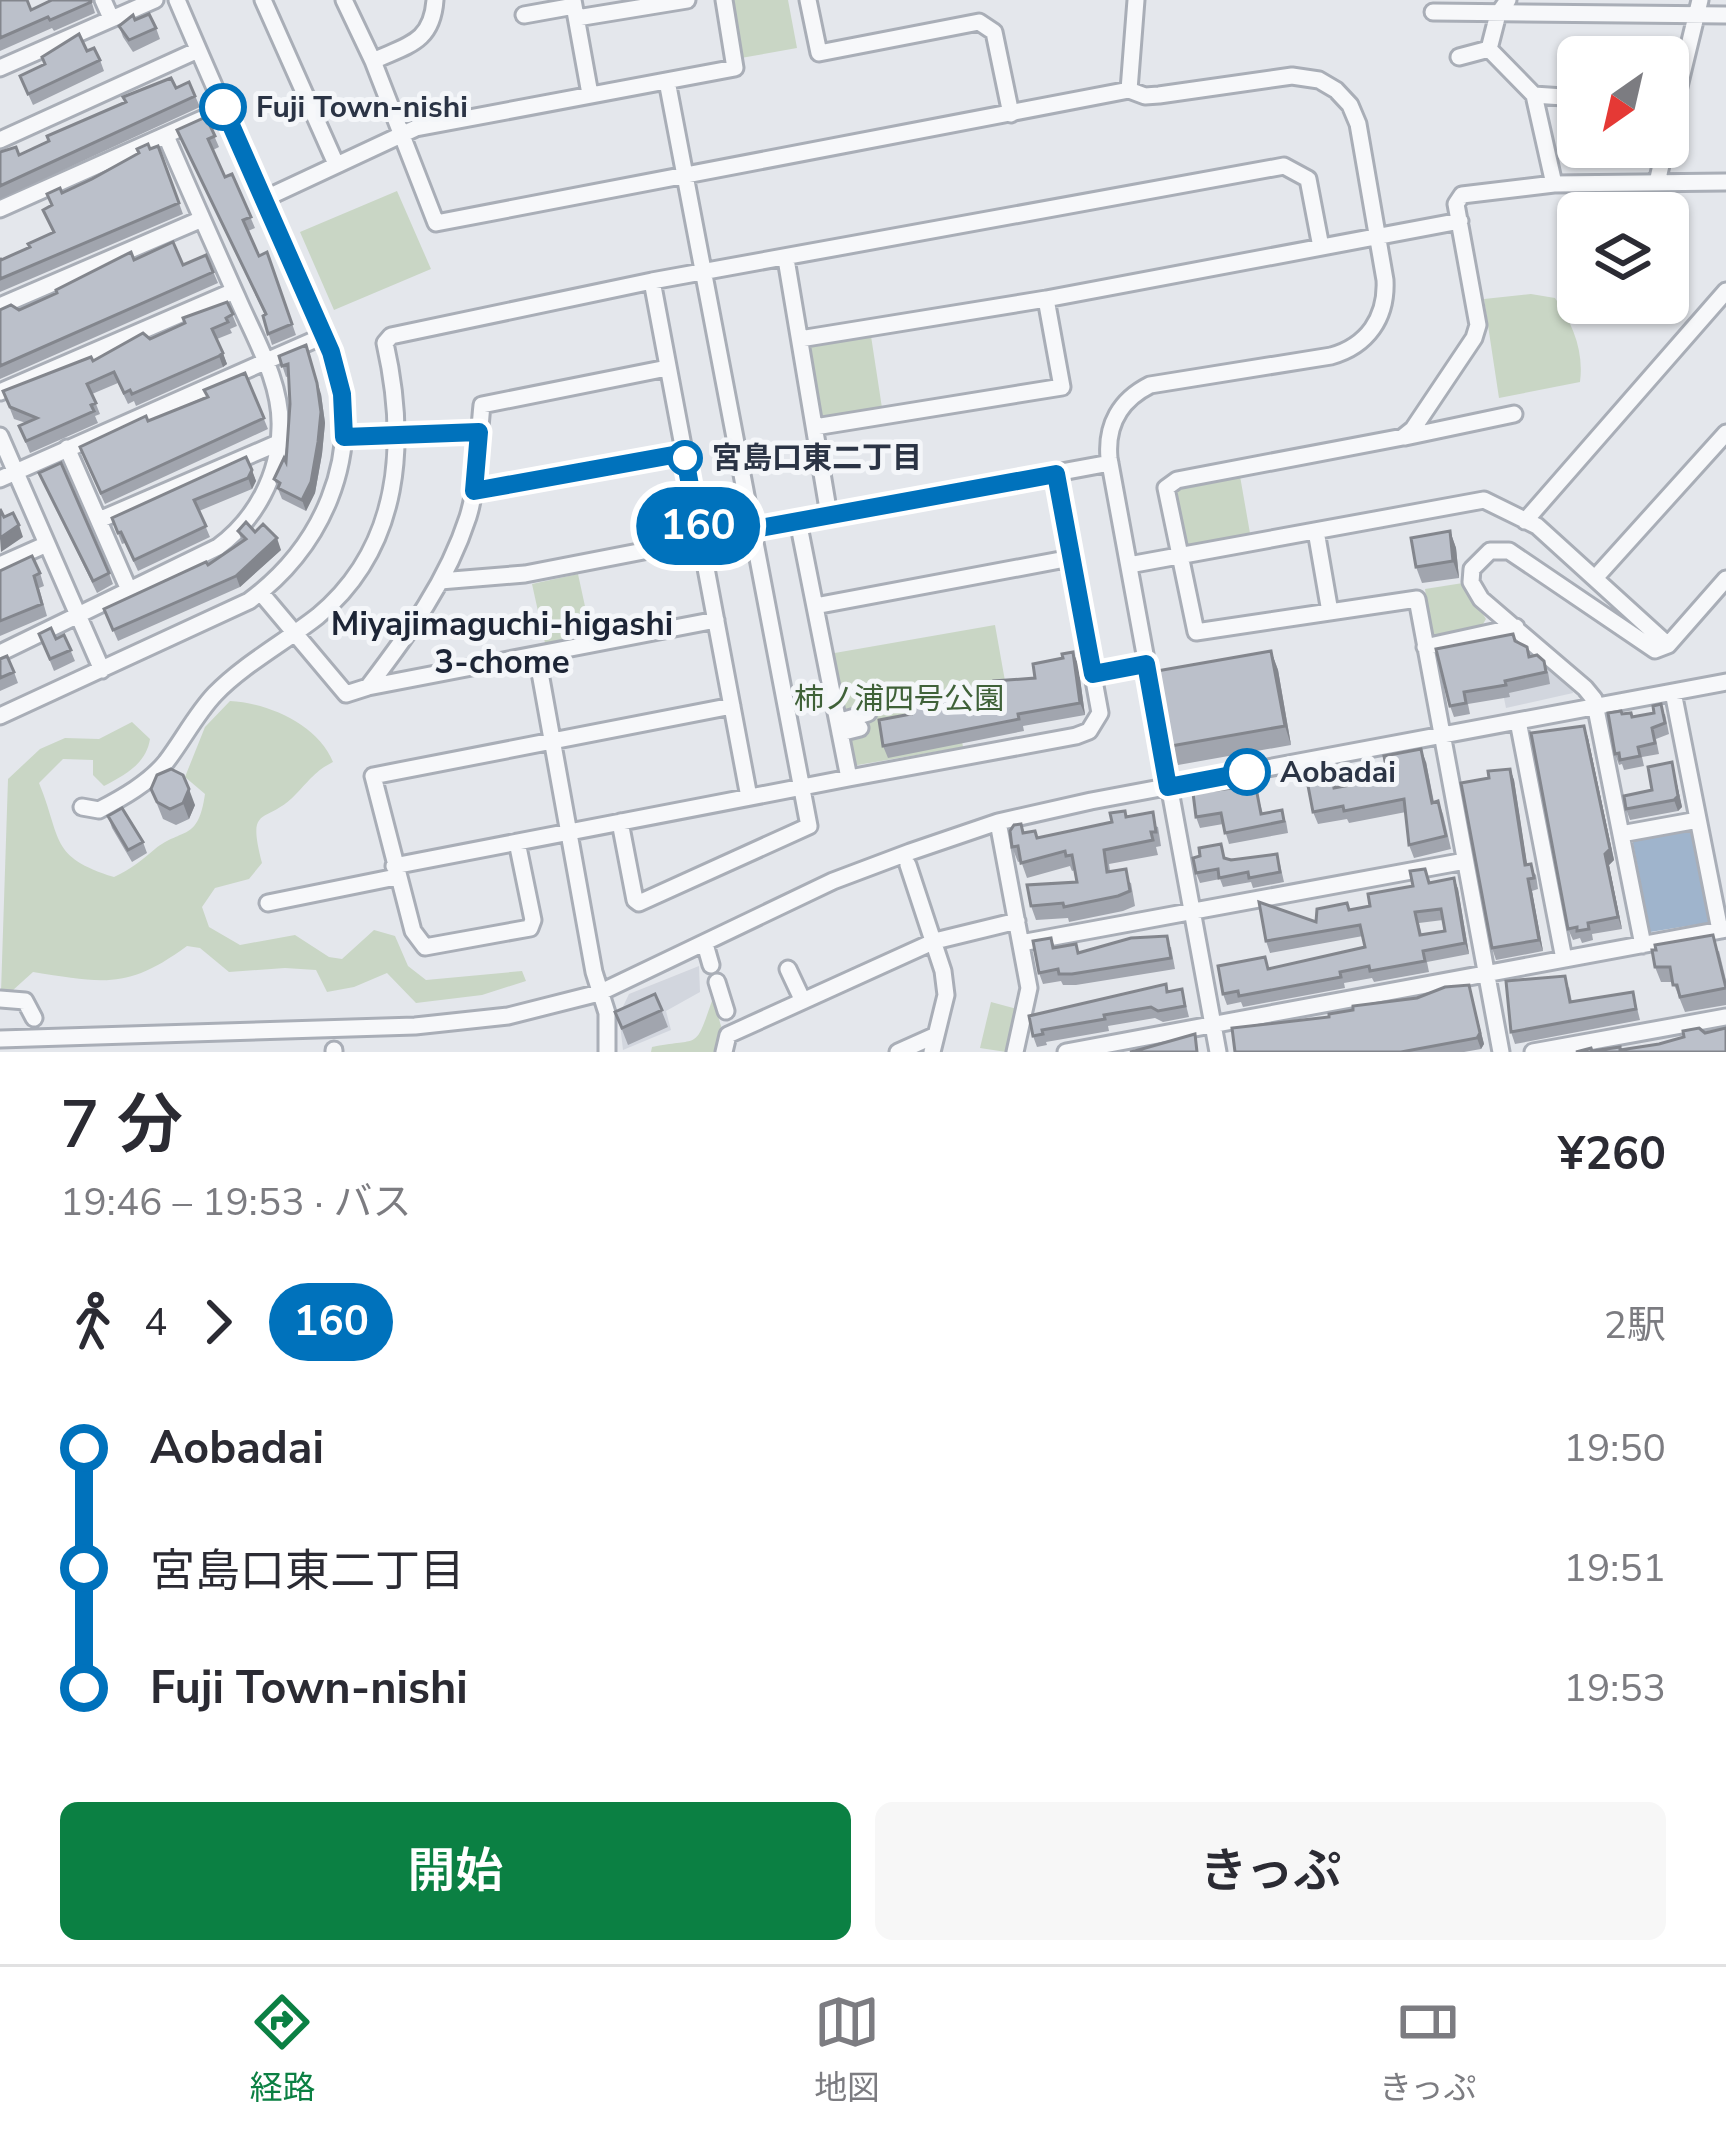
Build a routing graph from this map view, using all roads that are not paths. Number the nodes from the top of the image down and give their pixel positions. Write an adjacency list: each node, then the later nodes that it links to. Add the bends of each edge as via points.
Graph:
1 (103, 0): 17 (street)
2 (155, 0): 17 (street)
3 (177, 0): 20 (street)
4 (263, 0): 34 (street)
5 (344, 0): 22 (street)
6 (435, 0): 22 (street, via 429,31)
7 (687, 0): 13 (street)
8 (724, 0): 24 (street, via 736,68)
9 (808, 0): 30 (street, via 819,53 979,22 994,32)
10 (1136, 0): 25 (street)
11 (1699, 6): 12 (street); 16 (street); 18 (street)
12 (1503, 7): 14 (street); 19 (street)
13 (575, 8): 15 (street); 26 (street)
14 (1433, 12)
15 (524, 15)
16 (1726, 15)
17 (111, 18): 23 (street)
18 (1689, 41)
19 (1490, 49): 21 (street); 27 (street)
20 (198, 50): 33 (street); 40 (street)
21 (1459, 57)
22 (373, 61): 31 (street)
23 (0, 68)
24 (667, 81): 26 (street); 36 (street)
25 (1130, 90): 30 (street); 44 (street, via 1160,95 1292,76 1325,83 1356,118)
26 (590, 94): 31 (street)
27 (1534, 95): 28 (street); 38 (street)
28 (1557, 97)
29 (213, 114): 32 (street)
30 (1011, 114): 36 (street)
31 (401, 135): 34 (street); 36 (street, via 436,223)
32 (166, 136): 41 (street); 42 (street)
33 (0, 140)
34 (336, 164): 40 (street)
35 (1660, 168): 39 (street)
36 (686, 176): 47 (street)
37 (1726, 182): 39 (street)
38 (1554, 184): 39 (street); 43 (street, via 1462,195)
39 (1657, 184)
40 (263, 199): 64 (street, via 331,352)
41 (0, 209)
42 (202, 219): 49 (street); 52 (street)
43 (1460, 221): 44 (street); 65 (street, via 1478,326)
44 (1377, 237): 45 (street); 69 (street, via 1385,297 1361,341 1331,356 1143,388 1113,421)
45 (1322, 247): 46 (street, via 1308,179 1284,166); 51 (street)
46 (786, 259): 47 (street); 54 (street)
47 (704, 272): 48 (street); 77 (street)
48 (652, 281): 56 (street); 62 (street, via 391,336 385,344)
49 (234, 291): 55 (street); 57 (street)
50 (1726, 291): 76 (street)
51 (1046, 299): 54 (street); 59 (street, via 1062,387)
52 (0, 306)
53 (314, 340): 55 (street)
54 (800, 340): 59 (street)
55 (266, 362): 66 (street); 67 (street)
56 (667, 368): 60 (street, via 482,405); 68 (street)
57 (0, 392)
58 (1514, 413): 65 (street)
59 (814, 427): 73 (street)
60 (479, 432): 62 (street); 72 (street)
61 (1726, 433): 85 (street)
62 (399, 435): 64 (street); 95 (street, via 392,492 371,545 322,612)
63 (0, 436): 71 (street)
64 (344, 437): 89 (street, via 321,521)
65 (1403, 437): 81 (street, via 1170,481)
66 (278, 443): 74 (street); 88 (street, via 262,496 240,529 205,556)
67 (68, 448): 71 (street); 74 (street)
68 (684, 453): 72 (street); 79 (street)
69 (1111, 463): 70 (street); 84 (street)
70 (1056, 474): 73 (street); 82 (street)
71 (8, 475): 80 (street)
72 (474, 491): 87 (street)
73 (829, 515): 75 (street)
74 (99, 520): 88 (street)
75 (798, 521): 77 (street); 90 (street)
76 (1525, 521): 78 (street, via 1484,500); 85 (street)
77 (752, 529): 79 (street); 116 (street)
78 (1316, 531): 81 (street); 91 (street)
79 (700, 539): 87 (street, via 525,574); 93 (street)
80 (47, 544): 83 (street); 92 (street)
81 (1179, 556): 84 (street); 91 (street, via 1196,632)
82 (1071, 558): 90 (street); 102 (street)
83 (0, 565)
84 (1129, 565): 100 (street)
85 (1596, 577): 97 (street)
86 (1726, 579): 97 (street)
87 (440, 581): 104 (street)
88 (129, 590): 92 (street)
89 (261, 592): 95 (street); 101 (street)
90 (815, 606): 111 (street)
91 (1330, 612): 98 (street, via 1417,599)
92 (79, 616): 96 (street); 101 (street)
93 (716, 620): 99 (street); 106 (street)
94 (1516, 627): 97 (street, via 1473,588 1475,563 1490,551 1515,554 1649,647); 98 (street); 107 (street)
95 (293, 634): 104 (street, via 346,694); 118 (street, via 216,693 164,765 99,810)
96 (3, 643)
97 (1668, 645)
98 (1426, 647): 112 (street)
99 (537, 656): 104 (street); 113 (street)
100 (1146, 664): 102 (street); 115 (street)
101 (102, 670): 108 (street)
102 (1093, 674): 114 (street, via 1100,713 1089,731)
103 (1726, 682): 105 (street)
104 (368, 687)
105 (1673, 692): 107 (street); 119 (street)
106 (732, 706): 113 (street); 117 (street)
107 (1597, 706): 110 (street); 123 (street)
108 (0, 716)
109 (864, 720): 111 (street)
110 (1518, 722): 112 (street); 136 (street)
111 (839, 727): 114 (street)
112 (1442, 736): 115 (street); 125 (street)
113 (554, 740): 122 (street); 127 (street, via 373,776)
114 (849, 778): 116 (street)
115 (1168, 787): 120 (street); 129 (street)
116 (801, 788): 117 (street); 121 (street, via 808,826 639,903)
117 (749, 797): 121 (street)
118 (82, 807)
119 (1698, 820): 123 (street); 131 (street)
120 (998, 822): 130 (street); 134 (street, via 833,881)
121 (620, 823): 122 (street)
122 (569, 832): 124 (street); 141 (street)
123 (1621, 834): 135 (street)
124 (517, 842): 127 (street); 127 (street, via 530,928 425,946 412,931)
125 (1465, 861): 129 (street); 139 (street)
126 (908, 866): 132 (street)
127 (395, 872): 128 (street)
128 (268, 903)
129 (1193, 911): 133 (street); 146 (street)
130 (1017, 921): 132 (street); 133 (street)
131 (1723, 930): 135 (street)
132 (935, 940): 143 (street); 149 (street, via 946,995)
133 (1021, 943): 152 (street, via 1030,988)
134 (705, 944): 137 (street); 141 (street)
135 (1643, 945): 136 (street)
136 (1564, 959): 139 (street)
137 (711, 965)
138 (788, 969): 143 (street)
139 (1486, 974): 146 (street); 155 (street)
140 (717, 982): 147 (street)
141 (599, 993): 148 (street, via 446,1024); 150 (street)
142 (0, 999): 145 (street, via 25,1000)
143 (803, 1000): 147 (street)
144 (1726, 1017): 156 (street)
145 (34, 1018)
146 (1213, 1025): 153 (street); 154 (street)
147 (727, 1030)
148 (0, 1039)
149 (934, 1044): 151 (street)
150 (607, 1052)
151 (898, 1052)
152 (1015, 1052)
153 (1066, 1052)
154 (1218, 1052)
155 (1501, 1052)
156 (1533, 1052)

